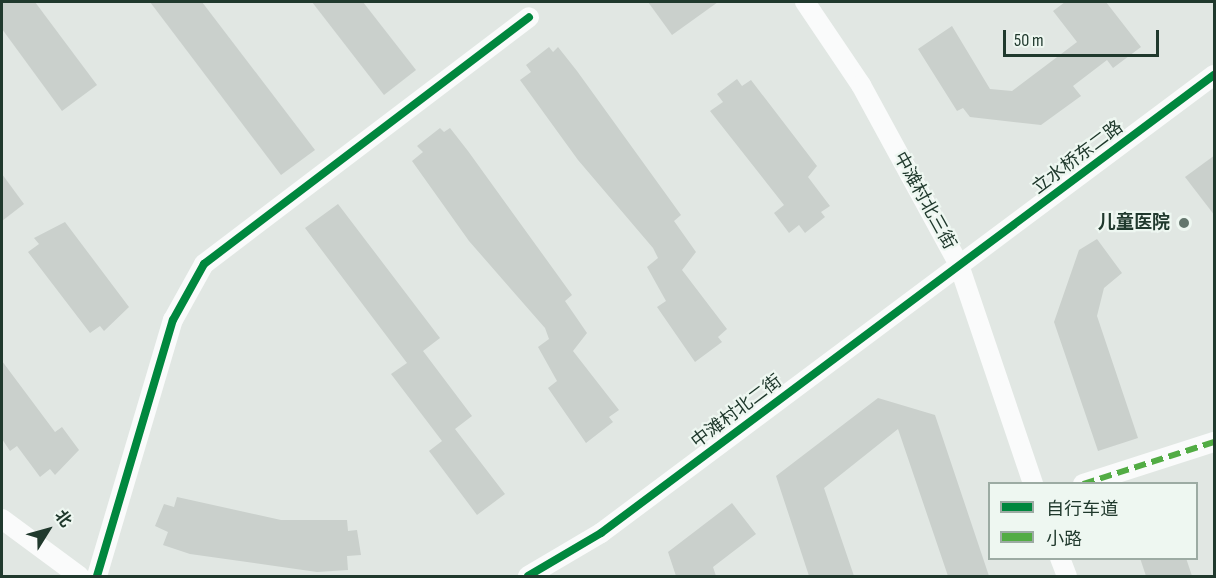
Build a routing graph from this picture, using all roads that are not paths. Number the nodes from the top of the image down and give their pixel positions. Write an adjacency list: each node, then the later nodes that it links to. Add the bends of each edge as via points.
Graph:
1 (805, 2): 4 (street, 中滩村北三街, via 861,85)
2 (529, 17): 11 (street, via 204,264 173,321)
3 (1215, 75): 4 (street, 立水桥东二路)
4 (959, 265): 6 (street, 中滩村北三街); 12 (street, 中滩村北二街, via 601,533)
5 (1215, 442): 7 (street)
6 (1034, 482)
7 (1086, 482)
8 (2, 519): 10 (street)
9 (1061, 560): 13 (street)
10 (79, 576)
11 (97, 576)
12 (528, 576)
13 (1067, 576)

